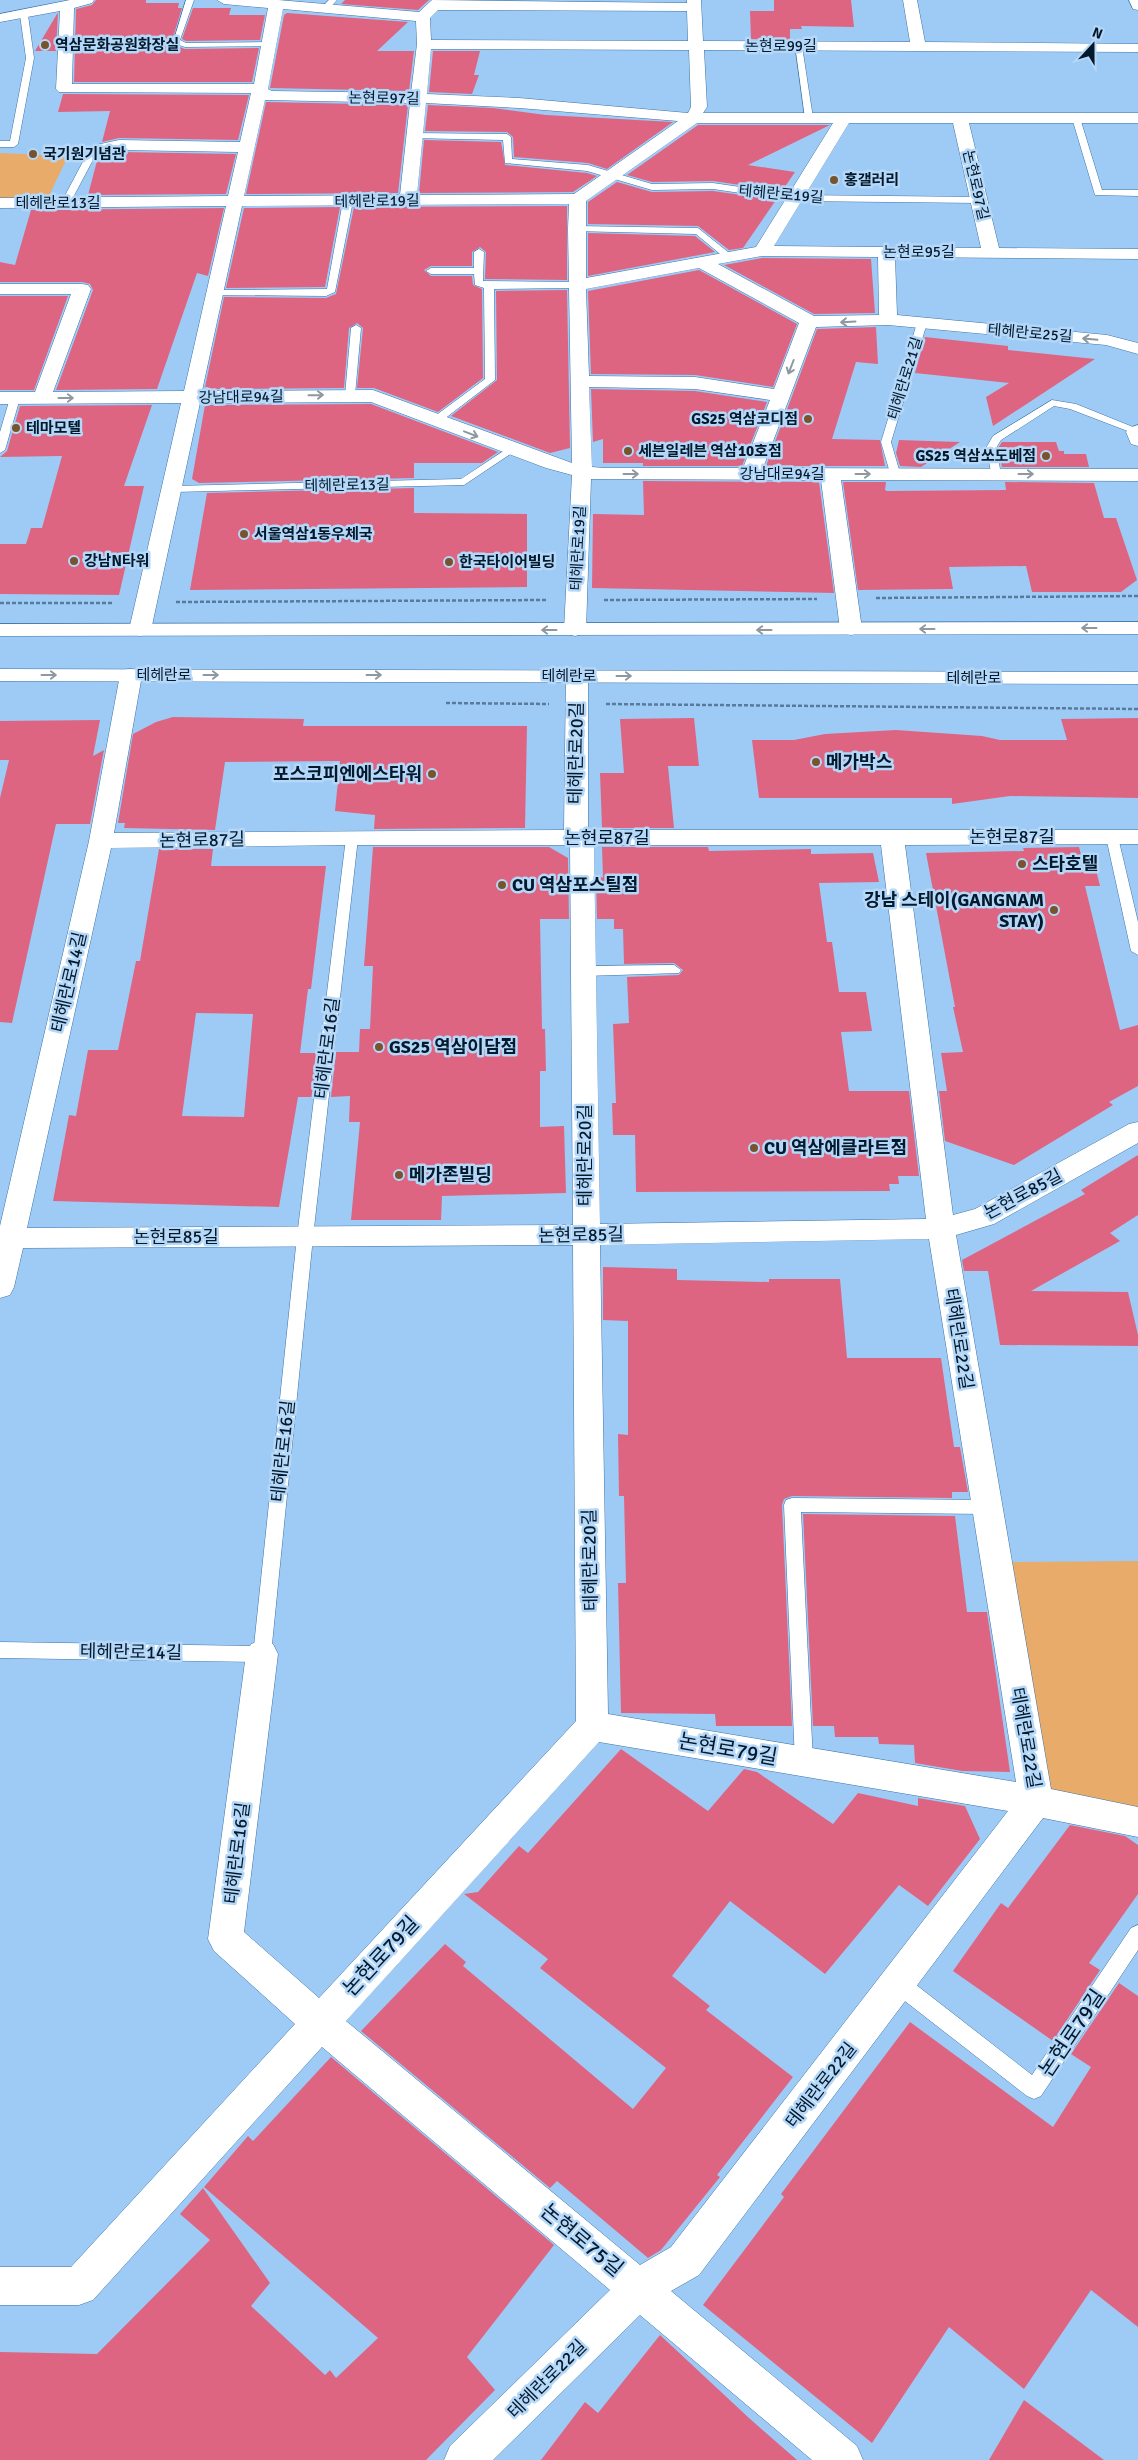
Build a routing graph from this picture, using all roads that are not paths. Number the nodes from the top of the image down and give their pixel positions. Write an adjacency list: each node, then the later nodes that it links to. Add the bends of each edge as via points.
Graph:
1 (87, 0): 10 (street)
2 (190, 0): 15 (lane, via 176,41 185,45)
3 (224, 0): 6 (street)
4 (910, 0): 19 (street)
5 (1136, 0): 11 (street)
6 (272, 2): 9 (street); 15 (street)
7 (437, 3): 8 (street); 13 (street)
8 (693, 3): 17 (street)
9 (329, 4): 13 (street)
10 (68, 5): 12 (street); 21 (street, 논현로97길, via 64,89 252,88)
11 (1138, 6)
12 (24, 14): 14 (street); 30 (lane, via 30,58 14,144)
13 (423, 17): 16 (street)
14 (0, 18)
15 (270, 44): 21 (street)
16 (424, 44): 17 (street, 논현로99길); 22 (street)
17 (695, 46): 18 (street, 논현로99길); 23 (street, via 699,107)
18 (798, 46): 19 (street, 논현로99길); 24 (lane)
19 (918, 46): 20 (street, 논현로99길)
20 (1138, 48)
21 (260, 92): 22 (street, 논현로97길, via 270,96); 31 (street)
22 (417, 98): 23 (street, 논현로97길); 29 (street)
23 (693, 118): 24 (street, 논현로97길); 33 (street)
24 (809, 118): 25 (street, 논현로97길)
25 (844, 118): 26 (street, 논현로97길); 35 (street)
26 (960, 118): 27 (street, 논현로97길); 38 (street, 논현로97길)
27 (1076, 118): 28 (street, 논현로97길); 34 (lane, via 1098,193)
28 (1138, 118)
29 (413, 136): 33 (lane, 테헤란로19길, via 506,137 508,162 588,168); 37 (street)
30 (0, 144)
31 (248, 146): 32 (street, via 119,145); 40 (street)
32 (102, 148): 42 (lane, via 90,156)
33 (613, 176): 35 (lane, 테헤란로19길, via 652,187 713,186); 36 (street)
34 (1138, 193)
35 (795, 198): 38 (lane, 테헤란로19길); 44 (street)
36 (578, 199): 37 (street, 테헤란로19길); 43 (street, 테헤란로19길)
37 (408, 200): 39 (street, 테헤란로19길)
38 (980, 200): 47 (street, 논현로97길)
39 (348, 201): 40 (street, 테헤란로19길); 56 (lane, via 332,290 326,293)
40 (236, 202): 42 (street, 테헤란로13길); 56 (street)
41 (0, 203): 42 (street, 테헤란로13길)
42 (66, 203)
43 (576, 229): 49 (lane, via 698,231); 53 (street, 테헤란로19길)
44 (762, 251): 45 (street, 논현로95길); 49 (street, 논현로95길)
45 (886, 251): 47 (street, 논현로95길); 57 (street, 테헤란로21길)
46 (479, 252): 52 (lane)
47 (990, 252): 48 (street, 논현로95길)
48 (1138, 254)
49 (728, 256): 50 (street, 논현로95길)
50 (701, 262): 53 (street, 논현로95길); 58 (street)
51 (432, 271): 52 (lane)
52 (478, 271): 54 (lane, via 478,283)
53 (579, 285): 54 (lane); 62 (street, 테헤란로19길)
54 (489, 286): 68 (lane, via 490,380)
55 (0, 289): 66 (street, via 82,288)
56 (215, 293): 67 (street)
57 (888, 320): 58 (street, one-way to 58); 59 (street, 테헤란로21길)
58 (809, 321): 64 (street, one-way to 64)
59 (922, 323): 61 (street, 테헤란로25길, one-way to 59, via 1107,340); 73 (lane, 테헤란로21길, via 886,442)
60 (356, 328): 63 (lane)
61 (1138, 348)
62 (580, 381): 64 (street, via 695,383); 72 (street, 테헤란로19길)
63 (350, 395): 67 (street, 강남대로94길, one-way to 63); 68 (street, 강남대로94길, via 373,396)
64 (780, 396): 74 (street)
65 (7, 398): 66 (street, 강남대로94길); 71 (lane)
66 (42, 398): 67 (street, 강남대로94길, one-way to 67)
67 (190, 398): 78 (street)
68 (435, 420): 70 (street, 강남대로94길, one-way to 70)
69 (1137, 434): 76 (lane, via 1072,406 1052,403 997,438 991,448)
70 (511, 449): 72 (street, 강남대로94길); 78 (lane, 테헤란로13길, via 464,482)
71 (0, 450)
72 (582, 472): 74 (street, 강남대로94길, one-way to 74); 83 (street, 테헤란로19길)
73 (895, 473): 75 (street, 강남대로94길, one-way to 73); 76 (street, 강남대로94길)
74 (750, 474): 75 (street, 강남대로94길)
75 (830, 474): 80 (street)
76 (996, 474): 77 (street, 강남대로94길, one-way to 77)
77 (1138, 475)
78 (173, 489): 82 (street)
79 (1138, 628): 80 (street, one-way to 80)
80 (852, 629): 83 (street, one-way to 83)
81 (0, 630): 82 (street)
82 (140, 630): 83 (street, one-way to 82)
83 (575, 630)
84 (0, 675): 85 (street, 테헤란로, one-way to 85)
85 (131, 675): 86 (street, 테헤란로, one-way to 86); 93 (street, 테헤란로14길)
86 (577, 676): 87 (street, 테헤란로, one-way to 87); 91 (street, 테헤란로20길, via 575,829)
87 (1138, 678)
88 (1112, 837): 89 (street, 논현로87길); 92 (street, 논현로87길); 94 (lane)
89 (1138, 837)
90 (352, 838): 91 (street, 논현로87길); 93 (street, 논현로87길); 100 (lane, 테헤란로16길)
91 (582, 838): 92 (street, 논현로87길); 96 (street, 테헤란로20길)
92 (892, 838): 98 (street, 테헤란로22길)
93 (101, 841): 101 (street, 테헤란로14길)
94 (1138, 951)
95 (674, 970): 96 (lane)
96 (585, 971): 99 (street, 테헤란로20길)
97 (1138, 1131): 98 (street, 논현로85길, via 984,1217)
98 (941, 1229): 99 (street, 논현로85길); 103 (street, 테헤란로22길)
99 (586, 1235): 100 (street, 논현로85길); 106 (street, 테헤란로20길)
100 (305, 1237): 101 (street, 논현로85길); 105 (lane, 테헤란로16길)
101 (5, 1238): 102 (street, 테헤란로14길)
102 (0, 1287)
103 (986, 1507): 107 (lane, 논현로79길, via 792,1505); 108 (street, 테헤란로22길)
104 (0, 1650): 105 (lane, 테헤란로14길)
105 (262, 1654): 112 (street, 테헤란로16길, via 226,1938)
106 (592, 1726): 107 (street, 논현로79길); 112 (street, 논현로79길)
107 (804, 1762): 108 (street, 논현로79길)
108 (1036, 1801): 109 (street, 논현로79길); 111 (street, 테헤란로22길)
109 (1138, 1822)
110 (1138, 1934): 111 (lane, 논현로79길, via 1034,2089)
111 (899, 1984): 114 (street, 테헤란로22길, via 685,2261)
112 (320, 2022): 113 (street, 논현로79길, via 79,2286); 114 (street, 논현로75길)
113 (0, 2286)
114 (639, 2288): 115 (street, 테헤란로22길); 116 (street, 논현로75길)
115 (464, 2460)
116 (843, 2460)

